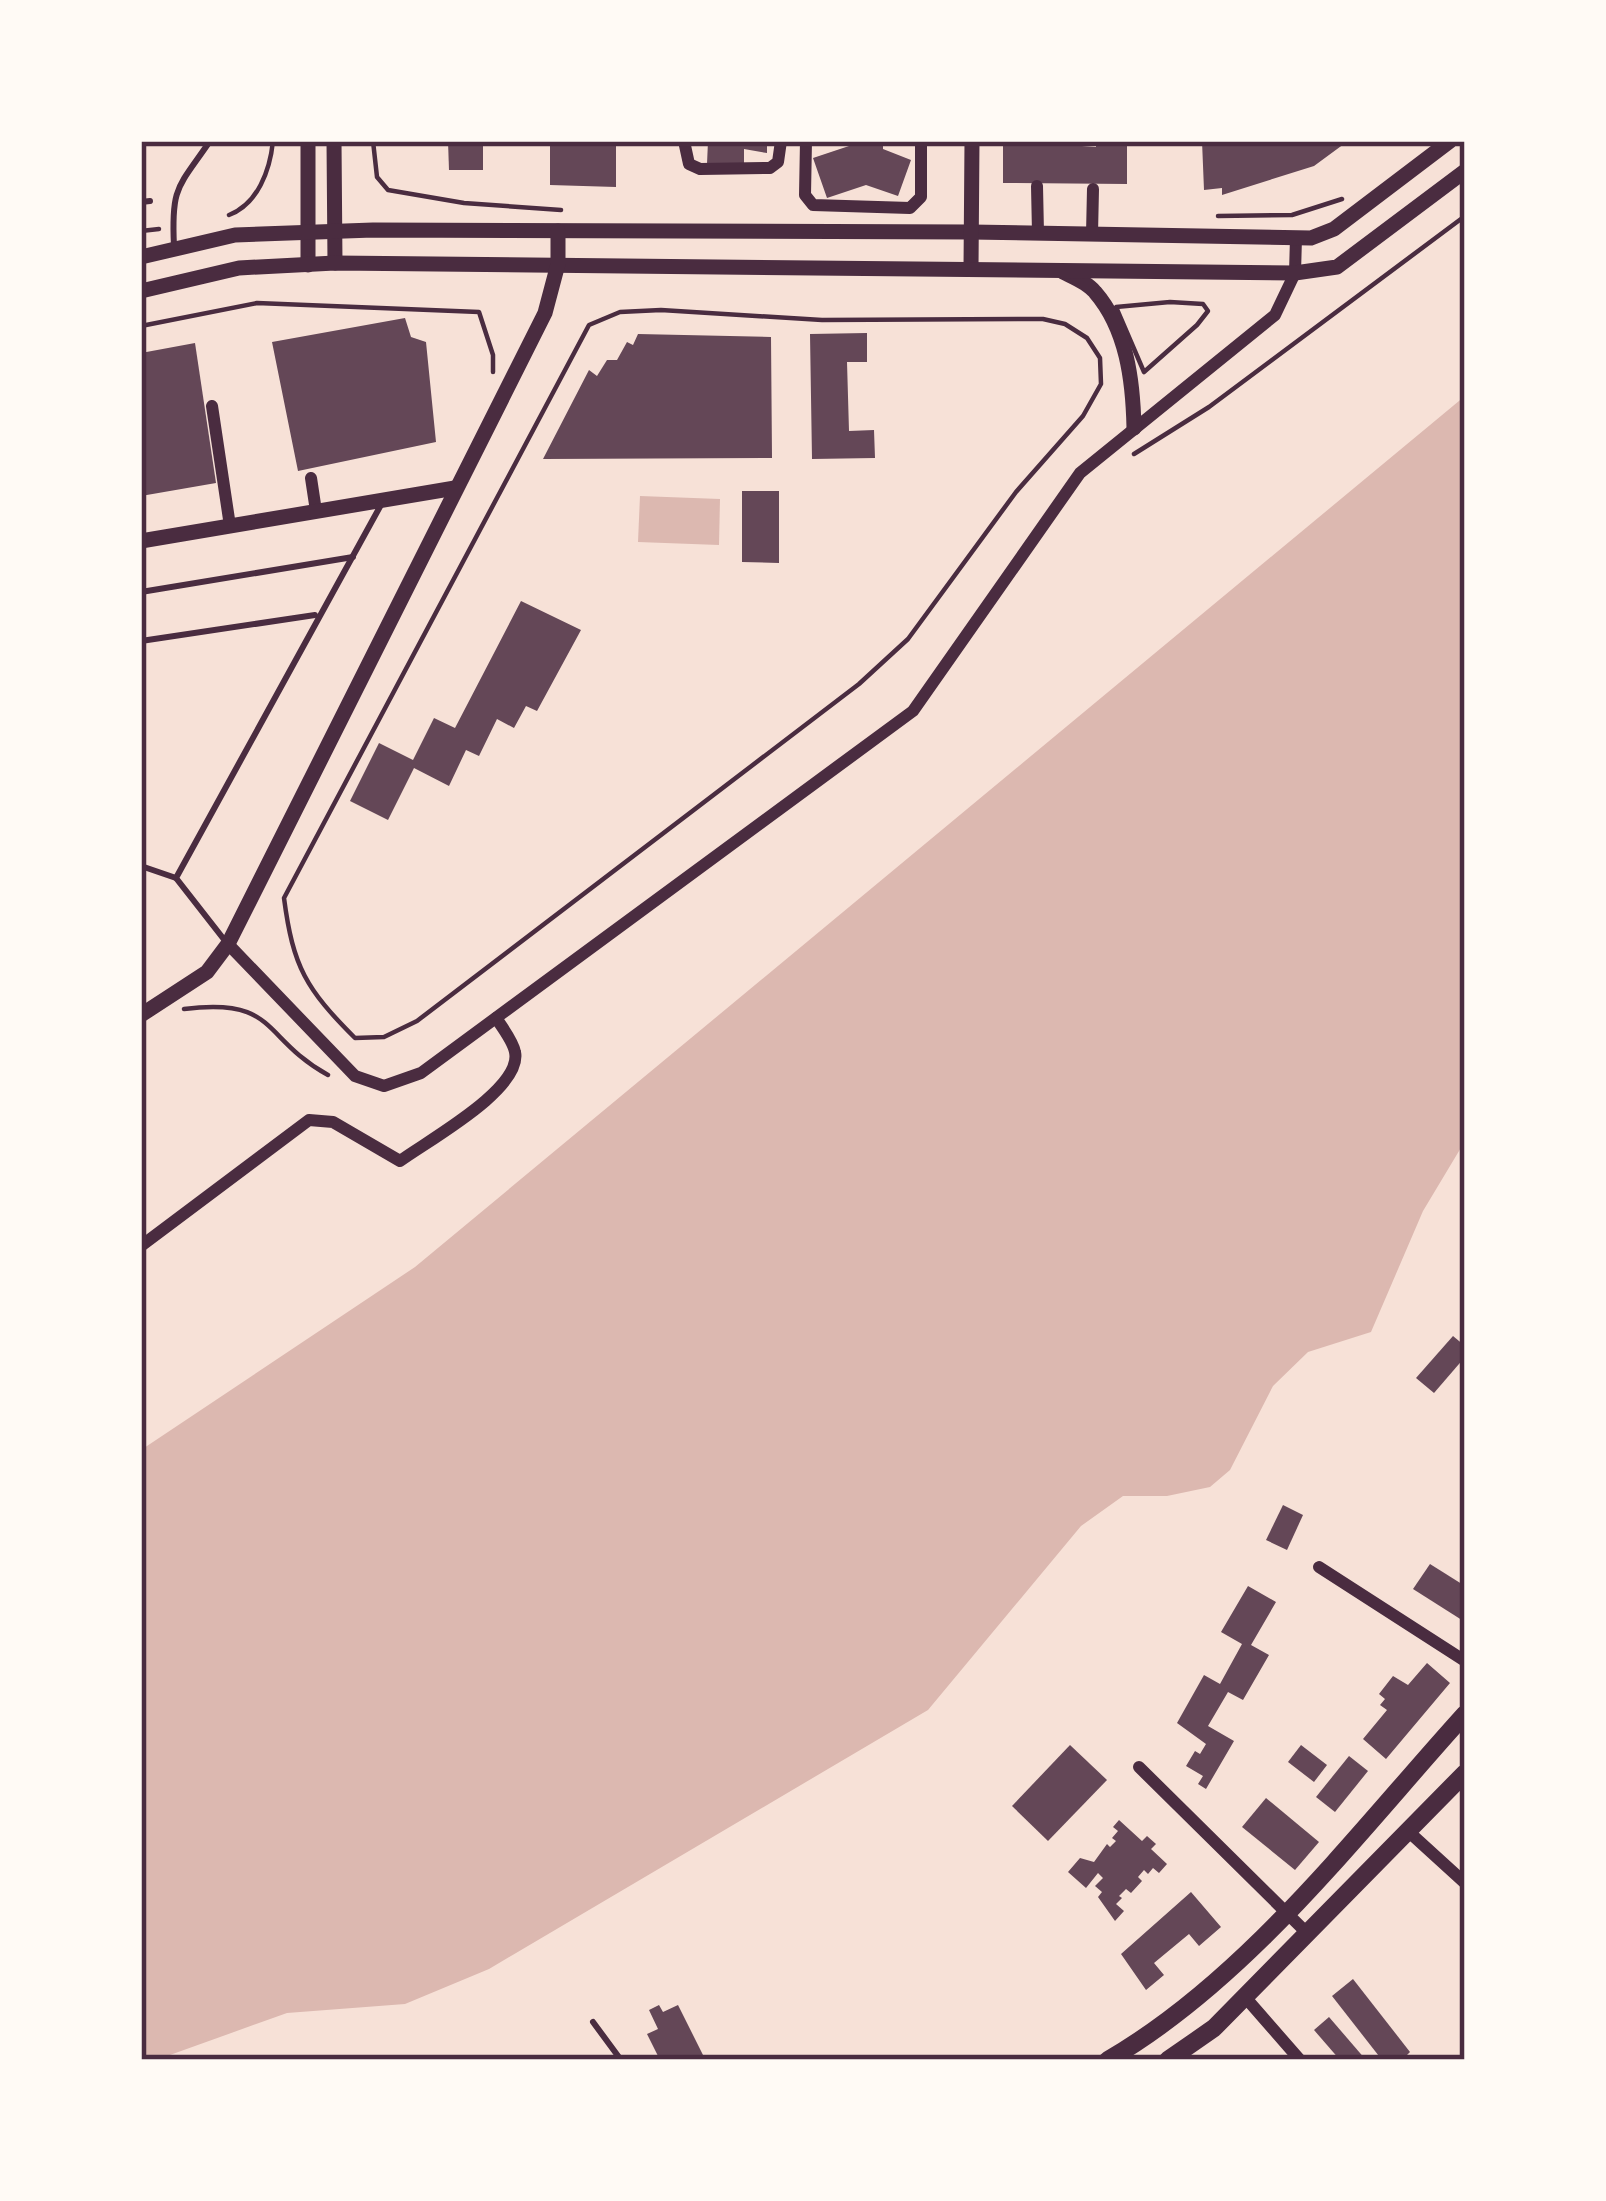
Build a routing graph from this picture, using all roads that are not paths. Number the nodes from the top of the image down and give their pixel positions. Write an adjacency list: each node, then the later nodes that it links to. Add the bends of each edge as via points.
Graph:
1 (210, 141): 22 (lane, via 176,187)
2 (308, 141): 16 (street)
3 (334, 141): 14 (street)
4 (684, 141): 5 (street, via 689,164 700,170 770,168)
5 (781, 141)
6 (806, 141): 13 (street, via 805,195)
7 (920, 141): 13 (street, via 915,206)
8 (971, 141): 18 (street)
9 (1450, 141): 21 (street, via 1323,236)
10 (1465, 171): 29 (street, via 1337,267)
11 (1037, 186): 19 (street)
12 (1093, 189): 20 (street)
13 (824, 207): 17 (street)
14 (333, 231): 15 (street); 16 (street); 24 (street)
15 (558, 231): 17 (street); 26 (street)
16 (307, 232): 22 (street, via 236,235); 25 (street)
17 (825, 232): 18 (street)
18 (971, 232): 19 (street); 27 (street)
19 (1038, 233): 20 (street)
20 (1092, 234): 21 (street)
21 (1296, 238): 29 (street)
22 (175, 249): 23 (street)
23 (141, 257)
24 (335, 262): 25 (street); 26 (street)
25 (308, 265): 30 (street, via 239,268)
26 (558, 265): 27 (street); 34 (street, via 544,314)
27 (971, 268): 28 (street)
28 (1057, 268): 29 (street); 32 (street, via 1093,288 1113,319 1127,357)
29 (1294, 273): 32 (street, via 1275,315)
30 (141, 291)
31 (212, 406): 37 (street)
32 (1134, 428): 47 (street, via 1080,473 913,711)
33 (311, 478): 36 (street)
34 (455, 488): 35 (street); 45 (street)
35 (384, 500): 36 (street); 39 (lane)
36 (316, 512): 37 (street)
37 (230, 526): 38 (street)
38 (141, 541)
39 (352, 557): 40 (lane); 41 (lane)
40 (141, 592)
41 (318, 614): 42 (lane); 44 (lane)
42 (141, 641)
43 (141, 866): 44 (lane)
44 (176, 878): 45 (lane)
45 (228, 944): 46 (street, via 207,972); 47 (street, via 355,1076 384,1086 421,1073)
46 (141, 1015)
47 (496, 1018): 48 (street, via 515,1052 513,1071 496,1093 400,1161 332,1121 309,1120)
48 (141, 1246)
49 (1319, 1568): 50 (street)
50 (1465, 1661)
51 (1465, 1714): 56 (main road)
52 (1139, 1767): 56 (street)
53 (1465, 1773): 54 (main road)
54 (1409, 1832): 55 (street); 57 (main road)
55 (1465, 1883)
56 (1284, 1913): 57 (street); 62 (main road, via 1145,2038)
57 (1308, 1934): 58 (main road)
58 (1245, 1997): 60 (main road); 63 (street)
59 (593, 2022): 61 (lane)
60 (1172, 2059)
61 (621, 2060)
62 (1108, 2060)
63 (1300, 2060)

